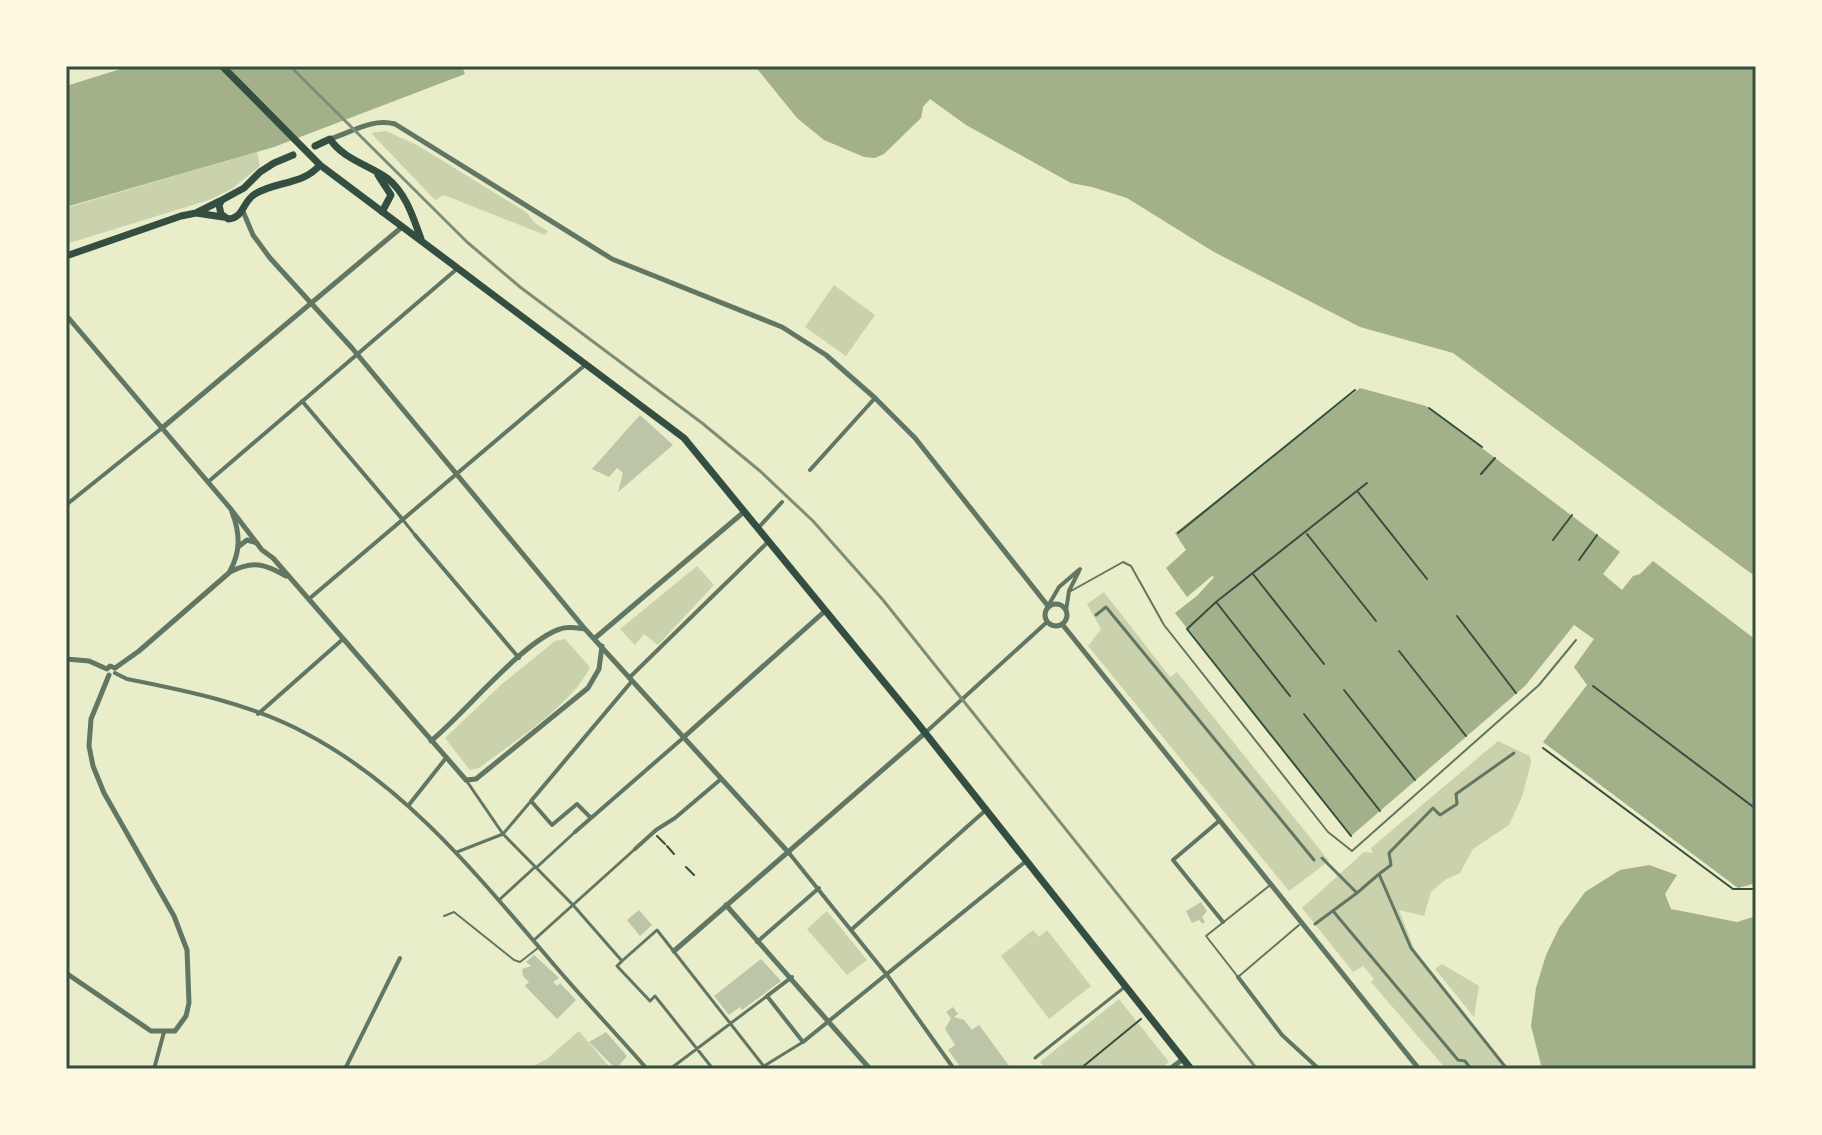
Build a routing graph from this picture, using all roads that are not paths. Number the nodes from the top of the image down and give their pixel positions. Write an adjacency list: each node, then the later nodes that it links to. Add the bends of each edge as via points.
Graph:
1 (222, 66): 5 (main road)
2 (330, 139): 3 (main road); 6 (main road); 21 (street, via 370,124 395,124 597,251 782,327 826,355)
3 (315, 146)
4 (293, 155): 7 (main road, via 260,172)
5 (320, 165): 9 (main road, via 306,178 252,195); 10 (main road)
6 (377, 173): 10 (main road, via 391,195); 14 (main road, via 398,188)
7 (231, 196): 8 (main road); 9 (main road)
8 (222, 200): 11 (main road); 12 (main road)
9 (242, 207): 12 (main road, via 236,218); 17 (street, via 260,246)
10 (382, 212): 13 (main road)
11 (196, 213): 12 (main road); 15 (main road)
12 (223, 217)
13 (402, 227): 14 (main road); 17 (street)
14 (421, 241): 16 (main road)
15 (66, 256)
16 (458, 268): 19 (street); 20 (main road)
17 (313, 304): 19 (street); 23 (street)
18 (66, 315): 23 (street)
19 (356, 354): 22 (street); 25 (street)
20 (587, 363): 25 (street); 30 (main road, via 684,438)
21 (875, 398): 24 (street); 45 (street, via 951,481)
22 (302, 401): 26 (street); 31 (street)
23 (162, 428): 26 (street); 28 (street)
24 (810, 470)
25 (457, 474): 31 (street); 51 (street)
26 (208, 482): 29 (street)
27 (782, 502): 32 (street)
28 (66, 505)
29 (230, 508): 35 (street); 36 (street)
30 (745, 511): 32 (main road); 52 (street)
31 (403, 520): 33 (street); 44 (street)
32 (759, 527): 34 (main road)
33 (415, 535): 56 (street)
34 (770, 540): 46 (main road); 59 (street)
35 (258, 543): 36 (street, via 247,540); 37 (street)
36 (238, 548): 38 (street)
37 (262, 550): 39 (street); 42 (street)
38 (237, 558): 40 (street); 41 (street)
39 (258, 564): 40 (street); 42 (street)
40 (247, 566): 41 (street)
41 (230, 572): 58 (street)
42 (290, 578): 44 (street)
43 (1069, 591): 45 (street, via 1080,569 1059,587); 47 (street); 54 (lane, via 1112,566 1131,566 1164,625 1328,832 1352,851 1539,685)
44 (309, 599): 53 (street)
45 (1048, 606): 47 (street, via 1059,603); 49 (street)
46 (825, 611): 61 (main road); 62 (street)
47 (1066, 611): 50 (street)
48 (1096, 615): 80 (street, via 1106,607)
49 (1047, 622): 50 (street); 61 (street)
50 (1062, 624): 72 (street)
51 (585, 629): 52 (street); 56 (street, via 562,628)
52 (595, 638): 55 (street)
53 (343, 639): 60 (street); 63 (street)
54 (1576, 640)
55 (602, 645): 59 (street); 67 (street, via 599,669 588,688 476,779)
56 (519, 658): 63 (street)
57 (66, 659): 58 (street)
58 (111, 671): 60 (street); 109 (street, via 91,719 93,766 187,950 186,1016 175,1031)
59 (631, 679): 62 (street); 68 (street)
60 (258, 714): 69 (street, via 333,749)
61 (925, 733): 70 (main road); 77 (street)
62 (685, 736): 66 (street); 71 (street)
63 (431, 741): 65 (street)
64 (1514, 753): 82 (street, via 1456,794 1457,804 1440,815 1433,808 1389,853 1391,865)
65 (446, 758): 67 (street); 69 (street)
66 (723, 777): 75 (street); 77 (street)
67 (466, 780): 74 (street)
68 (531, 801): 71 (street, via 552,825 577,804); 74 (street)
69 (408, 807): 76 (street)
70 (987, 809): 79 (main road); 94 (street)
71 (591, 818): 73 (street)
72 (1219, 821): 83 (street); 91 (street, via 1173,860)
73 (575, 832): 81 (street)
74 (503, 834): 76 (street); 81 (street)
75 (635, 849): 87 (street)
76 (457, 852): 86 (street)
77 (789, 853): 84 (street); 88 (street)
78 (1324, 859): 85 (street)
79 (1027, 860): 102 (street); 105 (main road)
80 (1314, 860)
81 (536, 867): 86 (street); 87 (street)
82 (1379, 874): 85 (street); 127 (street, via 1411,948)
83 (1270, 885): 91 (lane); 92 (street)
84 (819, 888): 94 (street); 96 (street)
85 (1357, 893): 89 (street)
86 (499, 900): 95 (street)
87 (573, 905): 95 (street); 100 (street)
88 (726, 905): 96 (street); 98 (street)
89 (1333, 911): 93 (street); 126 (street)
90 (444, 916): 97 (lane, via 454,912 520,962)
91 (1223, 922): 104 (lane, via 1206,936)
92 (1302, 924): 104 (lane); 125 (street)
93 (1315, 924)
94 (851, 930): 102 (street)
95 (533, 940): 97 (street)
96 (757, 942): 103 (street)
97 (539, 947): 117 (street)
98 (674, 951): 100 (street, via 657,930); 107 (street)
99 (400, 958): 116 (street)
100 (622, 961): 111 (street, via 617,966 650,1001 655,996)
101 (66, 973): 109 (street, via 151,1031)
102 (887, 975): 108 (street); 121 (street)
103 (792, 977): 106 (street); 108 (street)
104 (1238, 977): 124 (street, via 1282,1035)
105 (1126, 986): 112 (street); 113 (main road)
106 (767, 996): 107 (street); 110 (street)
107 (730, 1021): 111 (street); 114 (street)
108 (830, 1022): 110 (street); 120 (street)
109 (164, 1032): 115 (street)
110 (803, 1042): 114 (street)
111 (696, 1048): 118 (street); 119 (street)
112 (1035, 1058)
113 (1183, 1059): 122 (street); 123 (main road)
114 (765, 1067)
115 (154, 1069)
116 (345, 1069)
117 (647, 1069)
118 (670, 1069)
119 (713, 1069)
120 (870, 1069)
121 (954, 1069)
122 (1170, 1069)
123 (1191, 1069)
124 (1319, 1069)
125 (1419, 1069)
126 (1471, 1069)
127 (1507, 1069)

